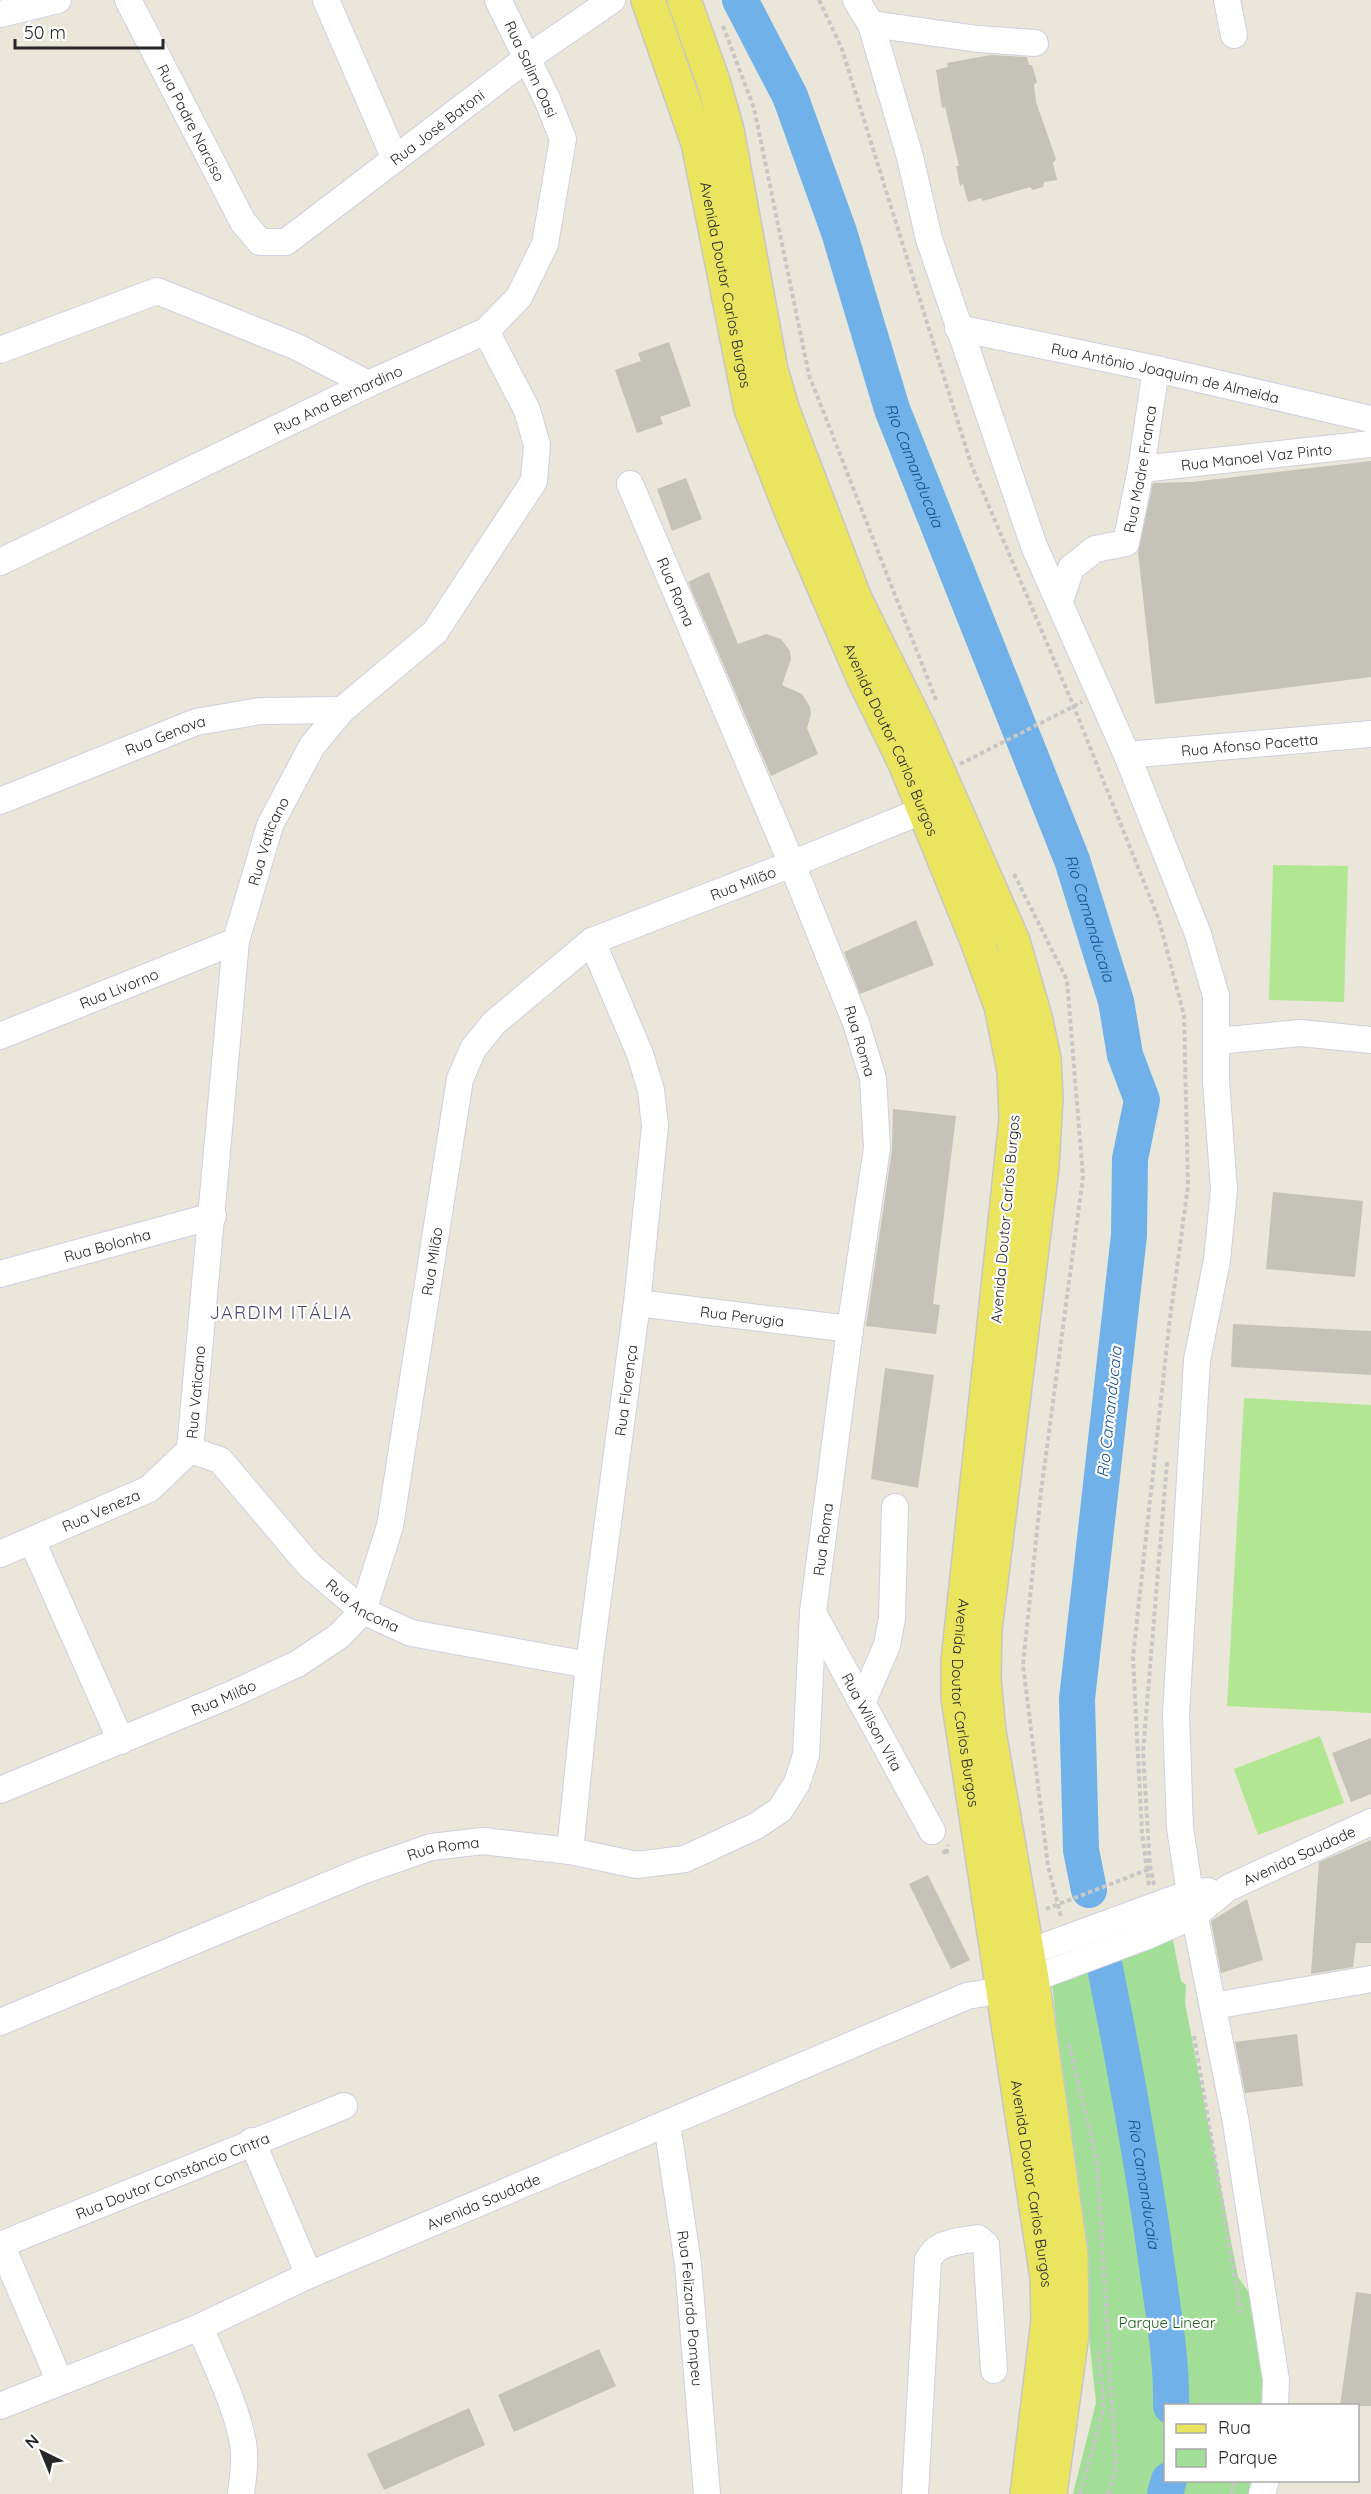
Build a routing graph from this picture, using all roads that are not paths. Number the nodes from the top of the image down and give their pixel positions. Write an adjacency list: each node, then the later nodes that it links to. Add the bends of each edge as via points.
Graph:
1 (58, 0): 10 (street)
2 (128, 0): 17 (street, Rua Padre Narciso, via 243,222)
3 (326, 0): 16 (street)
4 (498, 0): 14 (street, Rua Salim Oasi)
5 (612, 0): 14 (street, Rua José Batoni)
6 (648, 0): 32 (main road, Avenida Doutor Carlos Burgos, via 698,143 751,409 801,535)
7 (684, 0): 32 (main road, Avenida Doutor Carlos Burgos, via 727,130 771,370 783,411 855,599)
8 (856, 0): 11 (street)
9 (1227, 0): 12 (street)
10 (0, 14)
11 (871, 24): 13 (street); 18 (street, via 910,157 929,239)
12 (1234, 35)
13 (1035, 43)
14 (526, 59): 15 (street, Rua Salim Oasi); 16 (street, Rua José Batoni)
15 (563, 139): 19 (street, Rua Ana Bernardino, via 545,244 519,297)
16 (395, 159): 17 (street, Rua José Batoni, via 286,242)
17 (260, 242)
18 (958, 328): 21 (street, Rua Antônio Joaquim de Almeida); 28 (street, via 1034,546)
19 (486, 331): 22 (street, Rua Ana Bernardino); 29 (street, Rua Vaticano, via 527,410 537,445 534,480 435,632)
20 (0, 350): 22 (street, via 157,291 297,347)
21 (1156, 369): 23 (street, Rua Antônio Joaquim de Almeida); 25 (street, Rua Madre Franca)
22 (368, 384): 27 (street, Rua Ana Bernardino)
23 (1371, 419)
24 (1371, 444): 25 (street, Rua Manoel Vaz Pinto)
25 (1141, 469): 28 (street, Rua Madre Franca, via 1126,543 1095,549 1071,568)
26 (630, 484): 34 (street, Rua Roma)
27 (0, 562)
28 (1060, 601): 31 (street)
29 (342, 710): 33 (street, Rua Genova, via 260,711 196,722); 35 (street, Rua Vaticano, via 312,746 270,825)
30 (1371, 734): 31 (street, Rua Afonso Pacetta)
31 (1127, 755): 39 (street, via 1198,934 1216,996)
32 (948, 778): 34 (street, Rua Milão); 58 (main road, Avenida Doutor Carlos Burgos, via 1013,941 1035,1017 1046,1088 1042,1167 984,1668 989,1732)
33 (0, 801)
34 (792, 864): 36 (street, Rua Milão); 43 (street, Rua Roma, via 856,1023 873,1078 877,1148)
35 (236, 941): 37 (street, Rua Livorno); 40 (street, Rua Vaticano)
36 (592, 942): 42 (street, Rua Florença, via 640,1054 651,1090 655,1126); 48 (street, Rua Milão, via 494,1023 474,1049 460,1079 390,1526)
37 (0, 1036)
38 (1371, 1040): 39 (street, via 1300,1033)
39 (1217, 1041): 57 (street, via 1224,1190 1217,1260 1197,1360 1176,1714 1180,1828)
40 (213, 1216): 41 (street, Rua Bolonha); 44 (street, Rua Vaticano)
41 (0, 1274)
42 (637, 1303): 43 (street, Rua Perugia); 50 (street, Rua Florença)
43 (850, 1329): 49 (street, Rua Roma)
44 (190, 1450): 46 (street, Rua Veneza, via 149,1489); 48 (street, Rua Ancona, via 220,1460 309,1565)
45 (896, 1507): 51 (street, via 892,1618 887,1645)
46 (32, 1541): 47 (street, Rua Veneza); 52 (street)
47 (0, 1554)
48 (363, 1611): 50 (street, Rua Ancona, via 411,1633); 52 (street, Rua Milão, via 339,1636 297,1664)
49 (813, 1612): 51 (street, Rua Wilson Vita); 56 (street, Rua Roma, via 807,1755 797,1783 780,1810 756,1826 685,1859 637,1865)
50 (589, 1665): 56 (street, Rua Florença)
51 (862, 1703): 55 (street, Rua Wilson Vita)
52 (121, 1741): 53 (street, Rua Milão)
53 (0, 1790)
54 (1371, 1822): 57 (street, Avenida Saudade)
55 (932, 1831)
56 (570, 1851): 61 (street, Rua Roma, via 483,1841 431,1847 362,1871)
57 (1193, 1904): 58 (street, via 1147,1909); 58 (street, via 1147,1936); 60 (street)
58 (1027, 1967): 63 (street, Avenida Saudade); 72 (main road, Avenida Doutor Carlos Burgos, via 1071,2254 1072,2334)
59 (1371, 1979): 60 (street)
60 (1213, 2006): 70 (street, via 1264,2295 1276,2380)
61 (0, 2022)
62 (344, 2106): 64 (street, Rua Doutor Constâncio Cintra)
63 (667, 2124): 66 (street, Avenida Saudade); 74 (street, Rua Felizardo Pompeu, via 688,2265)
64 (252, 2141): 65 (street, Rua Doutor Constâncio Cintra); 66 (street)
65 (1, 2245): 69 (street)
66 (309, 2276): 67 (street, Avenida Saudade)
67 (200, 2326): 69 (street, Avenida Saudade); 73 (street, via 244,2445)
68 (994, 2370): 75 (street, via 986,2245 978,2238 940,2245 928,2260)
69 (58, 2380): 71 (street, Avenida Saudade)
70 (1275, 2404)
71 (0, 2406)
72 (1030, 2492)
73 (241, 2494)
74 (706, 2494)
75 (915, 2494)

